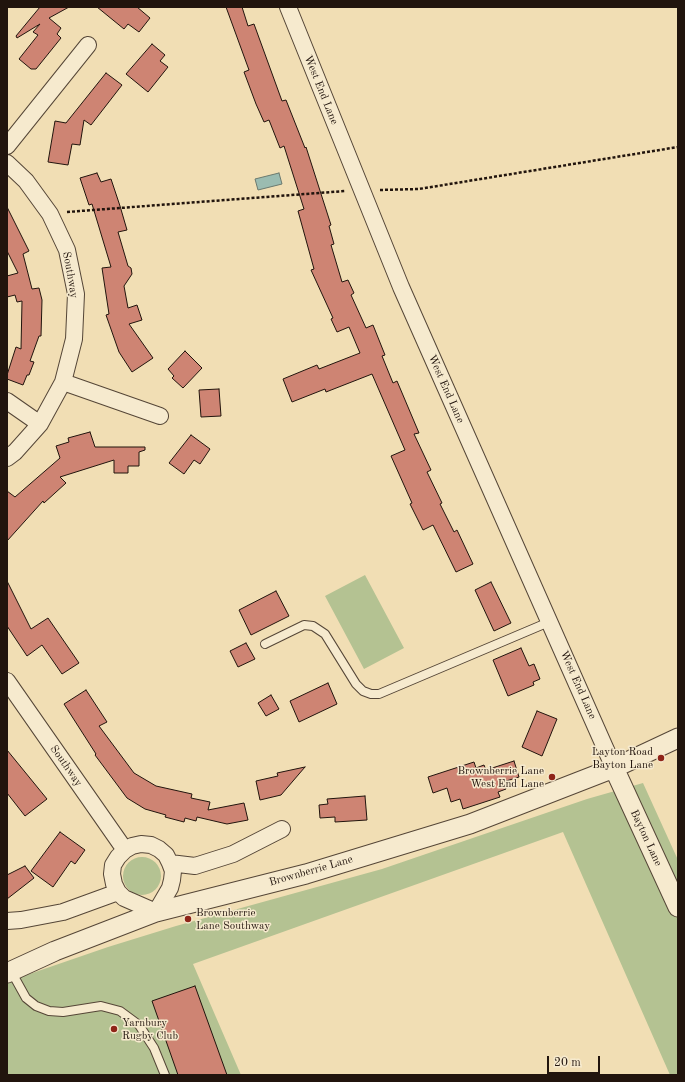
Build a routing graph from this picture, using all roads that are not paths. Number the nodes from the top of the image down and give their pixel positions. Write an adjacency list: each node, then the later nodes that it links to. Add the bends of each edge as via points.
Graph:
1 (288, 7): 10 (street, West End Lane, via 401,287)
2 (88, 45): 3 (street)
3 (7, 146)
4 (7, 163): 5 (street, Southway, via 26,181 50,214 67,250 76,294 74,338)
5 (63, 382): 7 (street); 8 (street, Southway)
6 (7, 402): 8 (street)
7 (160, 416)
8 (40, 424): 9 (street, Southway)
9 (7, 458)
10 (550, 622): 11 (lane, via 379,694 367,693 356,684 325,634 313,626 304,625); 14 (street, West End Lane)
11 (265, 644)
12 (7, 681): 16 (street, Southway)
13 (678, 738): 14 (street, Brownberrie Lane)
14 (614, 768): 19 (street, Bayton Lane); 20 (street, Brownberrie Lane, via 470,824 306,874)
15 (282, 829): 17 (street, via 233,854 195,866)
16 (124, 850): 17 (street, via 142,844 151,845 166,855); 18 (street, via 118,856 113,870 114,884)
17 (170, 863): 20 (street, via 173,871 170,888)
18 (118, 892): 20 (street, via 132,903); 21 (street, via 63,912)
19 (678, 908)
20 (156, 912): 22 (street, Brownberrie Lane, via 55,951)
21 (7, 921)
22 (9, 972): 23 (lane, via 26,998 36,1006 49,1011 63,1012 101,1006 120,1011 139,1025 154,1048)
23 (165, 1075)

